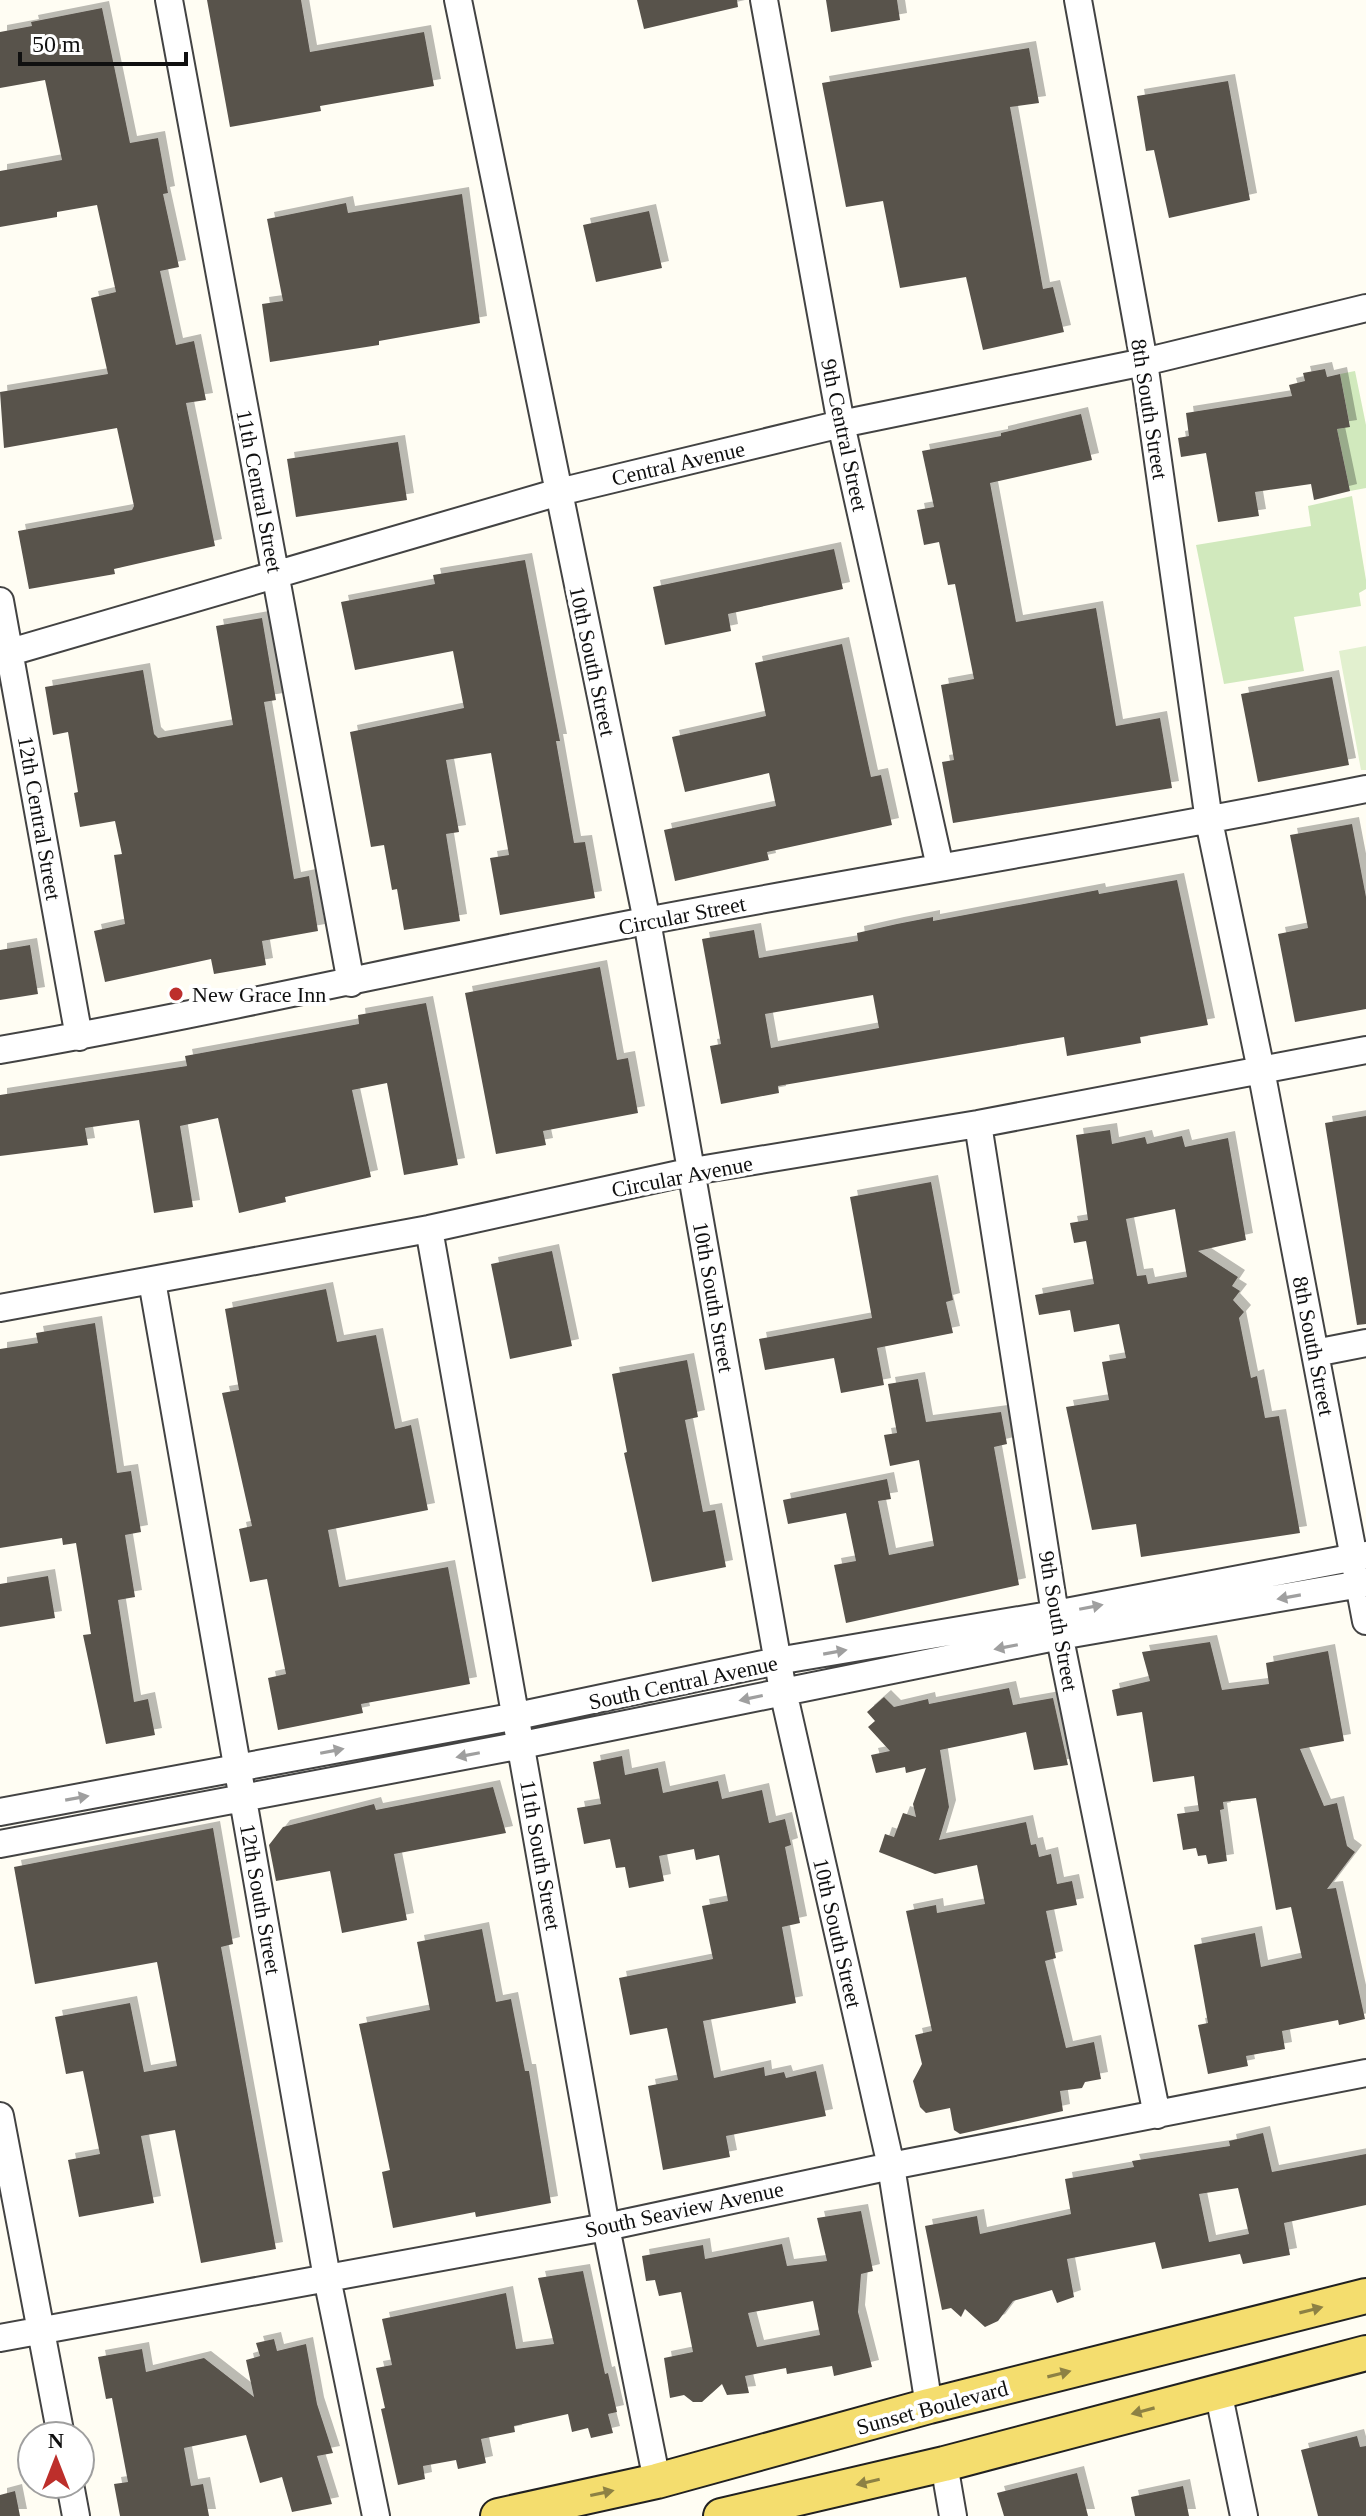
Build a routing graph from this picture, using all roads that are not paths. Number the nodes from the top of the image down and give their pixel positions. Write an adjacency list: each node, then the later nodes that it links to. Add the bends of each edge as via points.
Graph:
1 (169, 0): 9 (street, 11th Central Street)
2 (458, 0): 8 (street, 10th South Street)
3 (764, 0): 7 (street, 9th Central Street)
4 (1078, 0): 6 (street, 8th South Street)
5 (1366, 308): 6 (street, Central Avenue)
6 (1144, 362): 7 (street, Central Avenue); 13 (street, 8th South Street)
7 (841, 424): 8 (street, Central Avenue); 14 (street, 9th Central Street)
8 (559, 492): 9 (street, Central Avenue); 15 (street, 10th South Street)
9 (276, 574): 11 (street, Central Avenue); 16 (street, 11th Central Street)
10 (0, 601): 11 (street, 12th Central Street)
11 (5, 654): 17 (street, 12th Central Street)
12 (1366, 789): 13 (street, Circular Street)
13 (1209, 821): 14 (street, Circular Street); 20 (street, 8th South Street)
14 (940, 867): 15 (street, Circular Street)
15 (647, 921): 16 (street, Circular Street); 22 (street, 10th South Street)
16 (351, 983): 17 (street, Circular Street)
17 (79, 1037): 18 (street, Circular Street)
18 (0, 1050)
19 (1366, 1050): 20 (street, Circular Avenue)
20 (1261, 1070): 21 (street, Circular Avenue); 27 (street, 8th South Street)
21 (978, 1124): 22 (street, Circular Avenue); 31 (street, 9th South Street)
22 (693, 1171): 23 (street, Circular Avenue); 32 (street, 10th South Street)
23 (429, 1229): 24 (street, Circular Avenue); 34 (street, 11th South Street)
24 (152, 1281): 25 (street, Circular Avenue); 36 (street, 12th South Street)
25 (0, 1308)
26 (1366, 1343): 27 (street)
27 (1315, 1353): 28 (street, 8th South Street)
28 (1360, 1556): 29 (street, 8th South Street); 31 (street, South Central Avenue, one-way to 28)
29 (1362, 1584): 30 (street, 8th South Street); 31 (street, one-way to 31)
30 (1366, 1621)
31 (1058, 1625): 32 (street, South Central Avenue, one-way to 31); 33 (street, one-way to 33); 41 (street, 9th South Street)
32 (777, 1661): 33 (street, 10th South Street); 34 (street, South Central Avenue)
33 (783, 1691): 35 (street, one-way to 35); 43 (street, 10th South Street)
34 (517, 1716): 35 (street, 11th South Street); 36 (street, South Central Avenue, one-way to 34)
35 (522, 1745): 37 (street, one-way to 37); 44 (street, 11th South Street)
36 (238, 1769): 37 (street, 12th South Street); 38 (street, South Central Avenue, one-way to 36)
37 (243, 1798): 39 (street); 45 (street, 12th South Street)
38 (0, 1812)
39 (0, 1844)
40 (1366, 2073): 41 (street, South Seaview Avenue)
41 (1157, 2115): 43 (street, South Seaview Avenue)
42 (0, 2116): 47 (street)
43 (891, 2166): 44 (street, South Seaview Avenue); 51 (street, 10th South Street)
44 (606, 2227): 45 (street, South Seaview Avenue); 54 (street, 11th South Street)
45 (327, 2278): 47 (street, South Seaview Avenue); 55 (street, 12th South Street)
46 (1366, 2296): 51 (main road, Sunset Boulevard, one-way to 46)
47 (41, 2330): 48 (street, South Seaview Avenue); 52 (street)
48 (0, 2338)
49 (1366, 2353): 50 (main road)
50 (1218, 2391): 53 (main road, one-way to 53); 59 (street)
51 (929, 2406): 54 (main road, Sunset Boulevard)
52 (58, 2420)
53 (944, 2464): 57 (main road, one-way to 57); 58 (street)
54 (657, 2481): 56 (main road, Sunset Boulevard, one-way to 54)
55 (376, 2516)
56 (498, 2516)
57 (721, 2516)
58 (953, 2516)
59 (1244, 2516)

